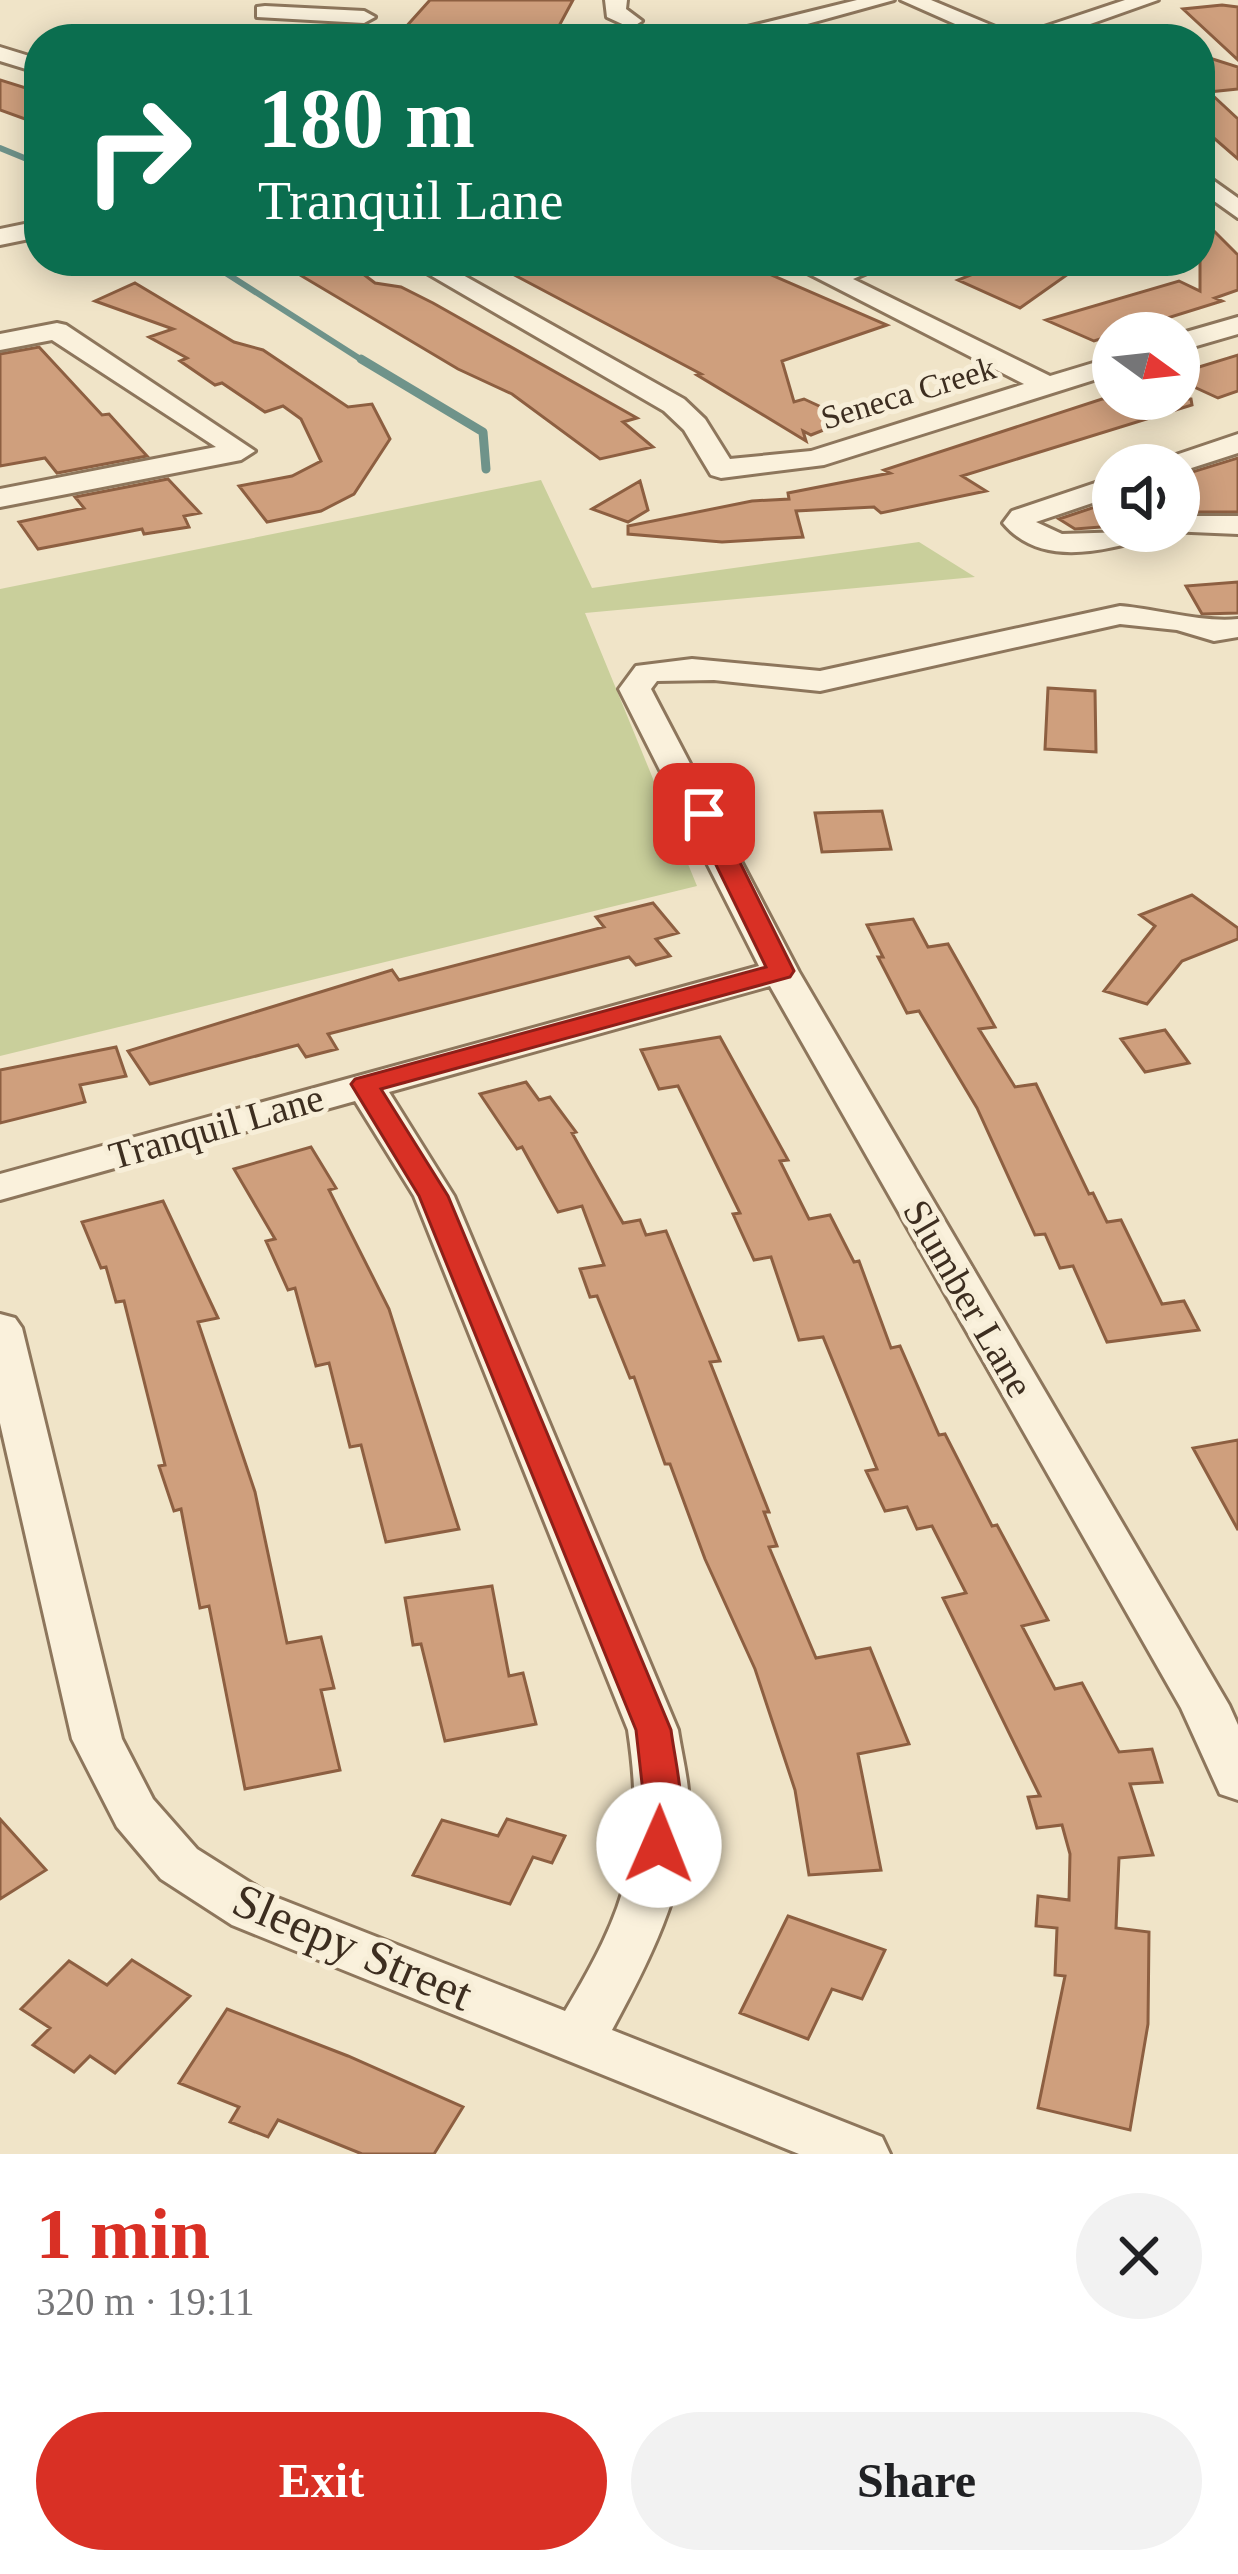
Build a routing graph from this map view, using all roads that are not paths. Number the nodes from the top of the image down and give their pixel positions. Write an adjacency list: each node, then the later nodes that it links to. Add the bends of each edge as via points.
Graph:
1 (616, 0): 9 (street, via 615,12)
2 (847, 0): 8 (street)
3 (883, 0): 8 (street)
4 (912, 0): 11 (street)
5 (1147, 0): 12 (street)
6 (371, 8): 7 (street)
7 (265, 12)
8 (799, 19): 10 (street)
9 (631, 21)
10 (781, 24)
11 (971, 24)
12 (1073, 24)
13 (1215, 191): 14 (street)
14 (1238, 211)
15 (445, 276): 22 (street, Seneca Creek, via 674,405 721,469 814,459)
16 (834, 276): 17 (street)
17 (831, 277): 22 (street)
18 (1238, 325): 19 (street)
19 (1200, 337)
20 (0, 342): 26 (street, via 58,331 241,452)
21 (1092, 371): 22 (street, Seneca Creek)
22 (1048, 386)
23 (1238, 443): 24 (street)
24 (1200, 456)
25 (1092, 493): 29 (street, via 1018,523 1039,542)
26 (0, 498)
27 (1200, 525): 28 (street)
28 (1238, 525)
29 (1092, 540)
30 (1238, 628): 31 (street, Slumber Lane, via 1120,615 820,681 713,667 647,673 635,689)
31 (781, 971): 32 (street, Tranquil Lane); 35 (street, Slumber Lane, via 1204,1705)
32 (365, 1084): 33 (street, Tranquil Lane); 36 (street, via 434,1196 653,1730 663,1810 656,1881 623,1962)
33 (0, 1186)
34 (0, 1328): 36 (street, Sleepy Street, via 97,1739 135,1814 179,1864 251,1910)
35 (1238, 1780)
36 (578, 2040): 37 (street, Sleepy Street)
37 (862, 2154)

